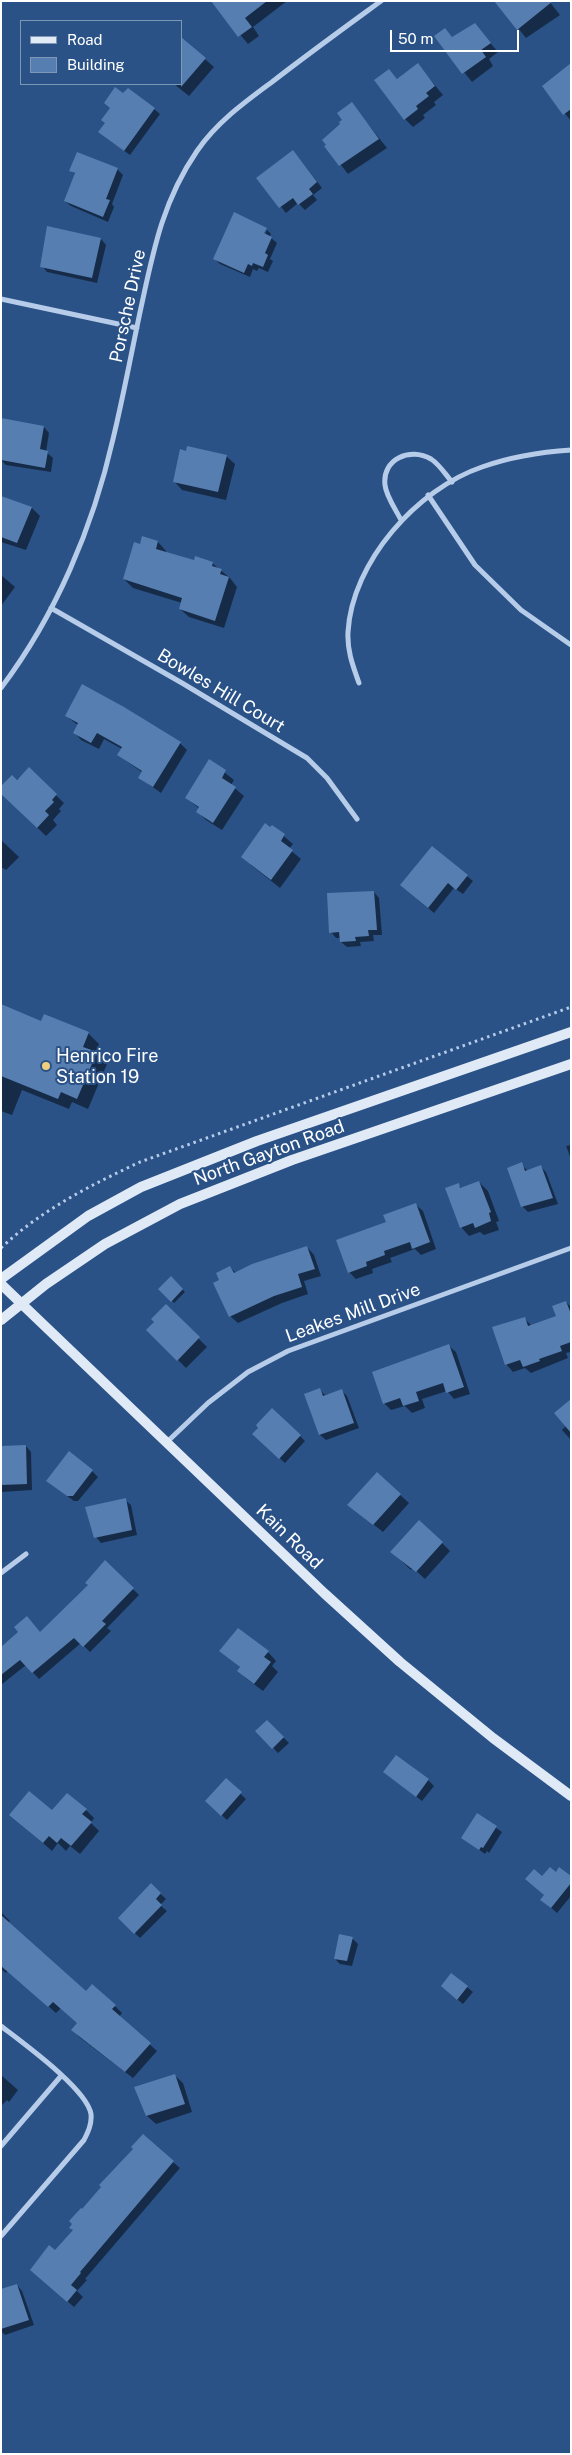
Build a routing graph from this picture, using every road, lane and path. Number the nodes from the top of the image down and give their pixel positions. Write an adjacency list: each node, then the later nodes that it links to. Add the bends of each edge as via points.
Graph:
1 (381, 1): 3 (street, Porsche Drive, via 239,107 198,149 180,177 164,212)
2 (1, 299): 3 (street)
3 (137, 328): 8 (street, Porsche Drive, via 96,503)
4 (571, 450): 5 (street, via 541,452 481,467)
5 (452, 482): 6 (street); 7 (street, via 432,460 420,454 405,454 391,462 384,473 385,487)
6 (428, 495): 7 (street); 9 (street, via 475,565 521,610)
7 (401, 520): 10 (street, via 369,564 352,606 348,632 350,657)
8 (51, 608): 11 (street, Porsche Drive); 12 (street, Bowles Hill Court, via 307,758 327,778)
9 (571, 645)
10 (360, 683)
11 (1, 688)
12 (357, 819)
13 (571, 1007): 16 (path, via 140,1162 91,1185 46,1212)
14 (571, 1032): 18 (main road, North Gayton Road, via 257,1141 141,1187 88,1216)
15 (571, 1064): 20 (main road, North Gayton Road, via 292,1160 180,1204 105,1244)
16 (1, 1248)
17 (571, 1248): 22 (street, Leakes Mill Drive, via 288,1351 248,1372 208,1403)
18 (1, 1279)
19 (1, 1284): 20 (main road, Kain Road)
20 (22, 1304): 21 (main road, North Gayton Road); 22 (main road, Kain Road)
21 (1, 1320)
22 (167, 1443): 25 (main road, Kain Road, via 400,1662)
23 (26, 1554): 24 (street)
24 (1, 1574)
25 (571, 1796)
26 (1, 2026): 27 (street)
27 (61, 2076): 28 (street); 29 (street, via 82,2095 91,2116 90,2128 84,2140)
28 (1, 2146)
29 (1, 2236)

